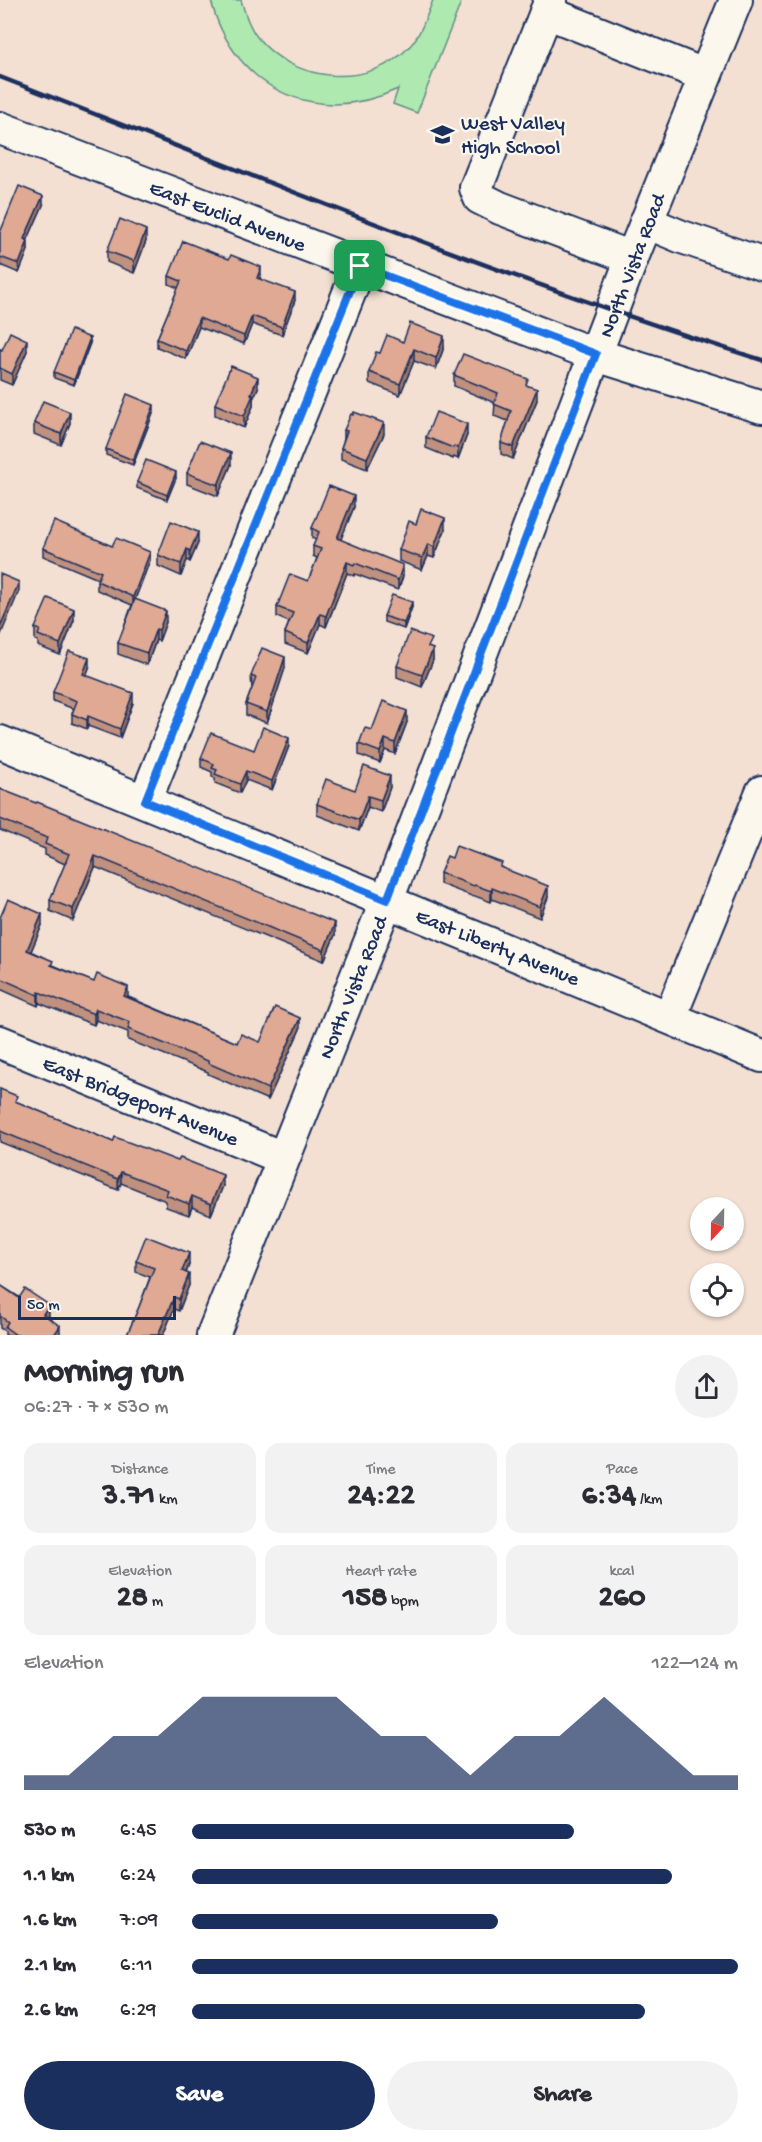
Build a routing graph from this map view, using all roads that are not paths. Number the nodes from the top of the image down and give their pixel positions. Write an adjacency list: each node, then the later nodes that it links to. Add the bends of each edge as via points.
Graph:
1 (736, 0): 3 (street, North Vista Road)
2 (548, 6): 3 (street); 6 (street, via 476,188 480,198 500,208)
3 (704, 75): 5 (street, North Vista Road)
4 (0, 128): 8 (street, East Euclid Avenue)
5 (646, 222): 6 (street, North Vista Road); 7 (street)
6 (632, 258): 9 (street, North Vista Road)
7 (762, 264)
8 (360, 266): 9 (street, East Euclid Avenue); 13 (street)
9 (596, 354): 10 (street, East Euclid Avenue); 14 (street, North Vista Road)
10 (762, 407)
11 (0, 742): 13 (street, East Liberty Avenue)
12 (762, 792): 15 (street)
13 (145, 801): 14 (street, East Liberty Avenue)
14 (387, 900): 15 (street, East Liberty Avenue); 18 (street, North Vista Road)
15 (670, 1017): 17 (street, East Liberty Avenue)
16 (0, 1042): 18 (street, East Bridgeport Avenue)
17 (762, 1056)
18 (283, 1158): 19 (street, North Vista Road)
19 (213, 1335)

